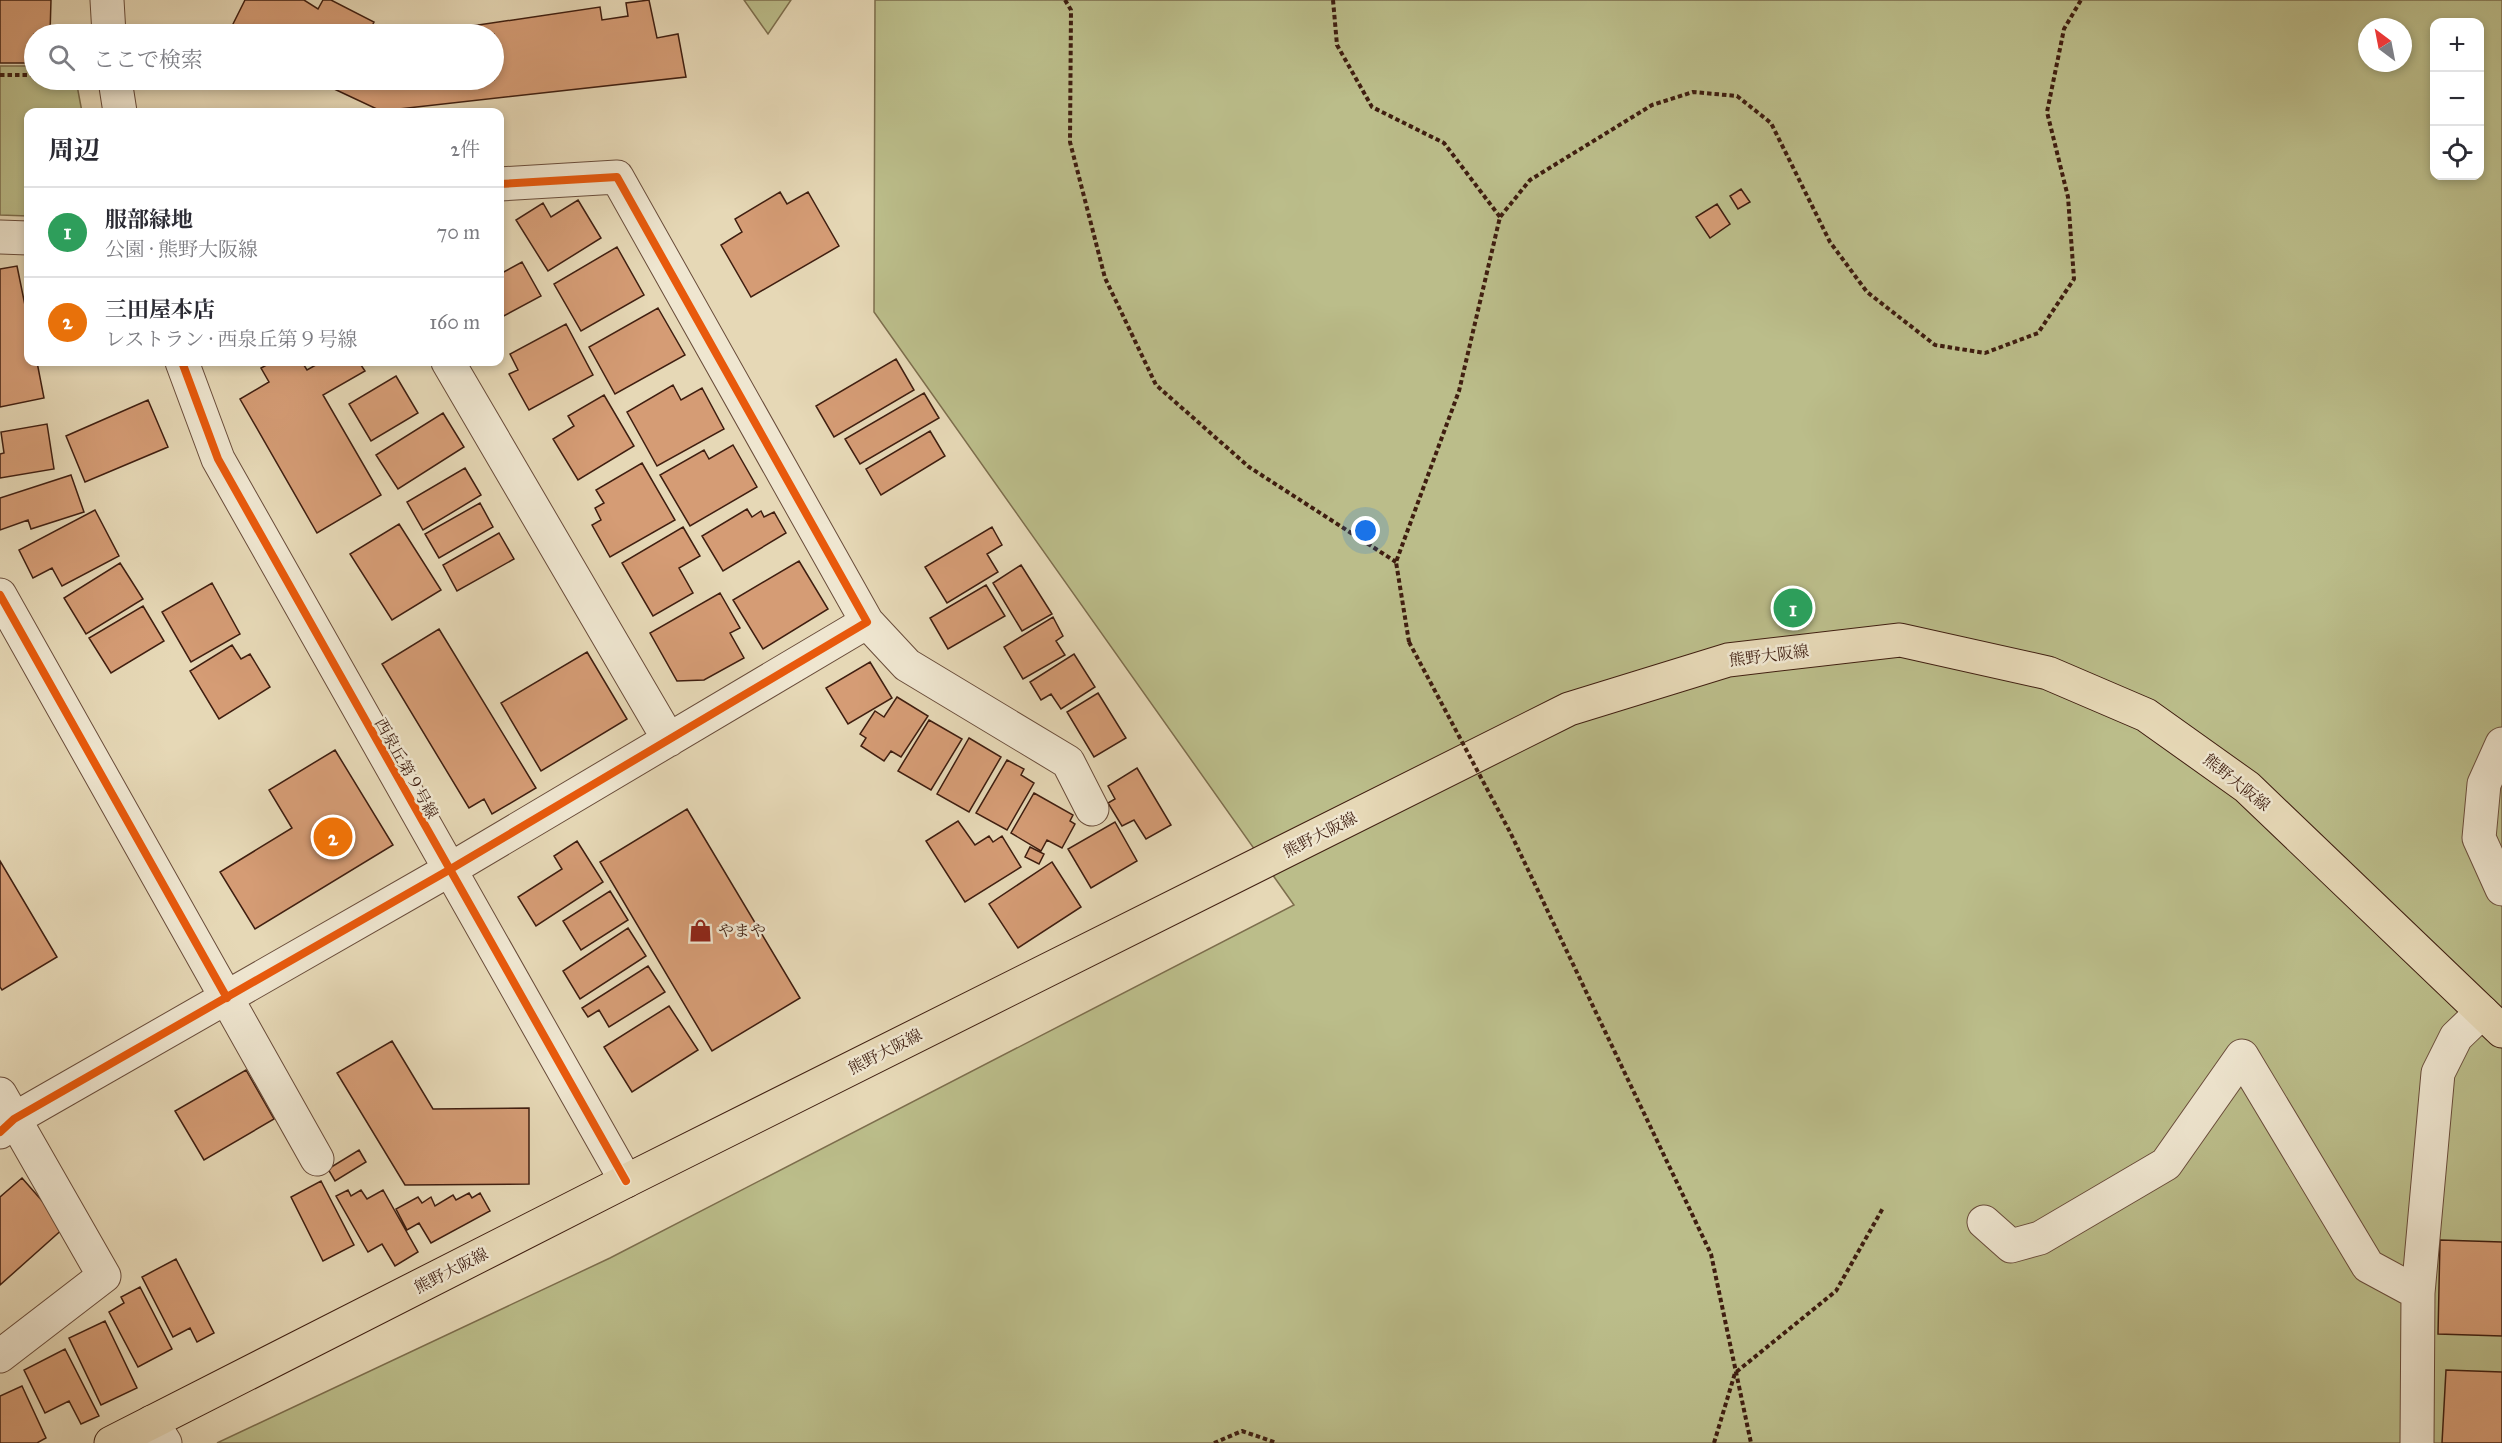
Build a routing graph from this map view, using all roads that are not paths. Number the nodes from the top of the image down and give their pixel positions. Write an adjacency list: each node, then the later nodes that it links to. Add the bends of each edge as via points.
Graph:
1 (107, 0): 2 (street)
2 (108, 24)
3 (117, 90): 4 (street)
4 (119, 108)
5 (504, 184): 11 (street, via 617,177)
6 (0, 237): 7 (street)
7 (24, 238)
8 (183, 366): 15 (street, 西泉丘第９号線, via 218,459)
9 (450, 366): 12 (street)
10 (0, 595): 17 (street)
11 (867, 622): 12 (street); 14 (street, via 907,665 1068,762)
12 (669, 740): 15 (street)
13 (2502, 744): 16 (street, via 2484,784 2479,838)
14 (1092, 809)
15 (449, 870): 17 (street); 21 (street, 西泉丘第９号線)
16 (2502, 889)
17 (227, 998): 19 (street); 20 (street)
18 (2492, 1021): 21 (main road, 熊野大阪線, via 2247,787 2146,715 2048,673 1900,640 1728,660 1569,709); 23 (street, via 2456,1037 2438,1073)
19 (5, 1115): 24 (street, via 104,1276)
20 (317, 1159)
21 (626, 1181): 25 (main road, 熊野大阪線)
22 (1984, 1222): 23 (street, via 2011,1246 2040,1238 2166,1164 2242,1056 2368,1266)
23 (2418, 1293): 27 (street)
24 (0, 1356)
25 (159, 1433): 26 (main road, 熊野大阪線)
26 (111, 1443)
27 (2417, 1443)

